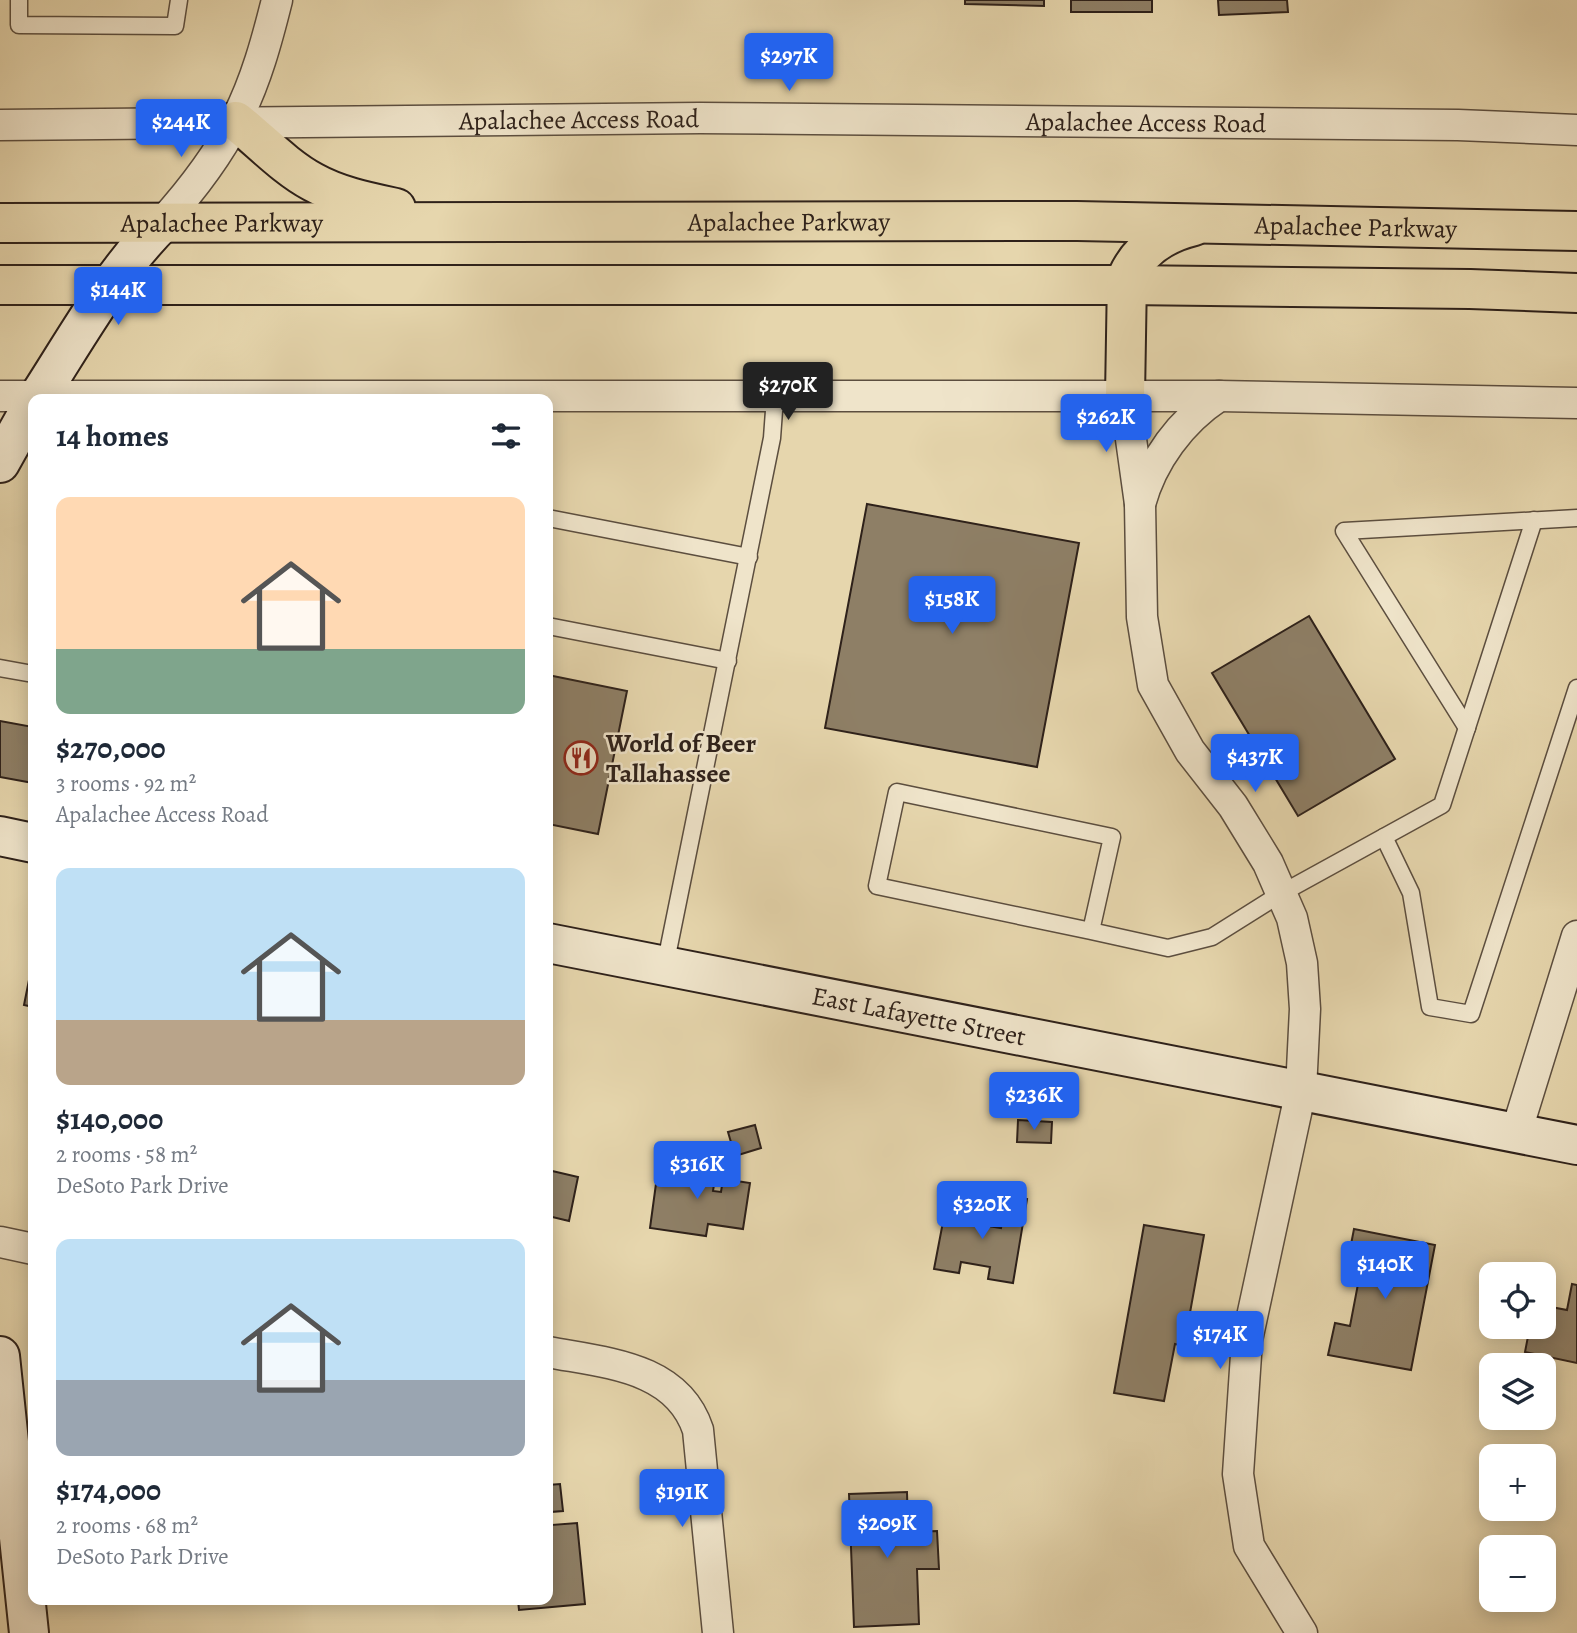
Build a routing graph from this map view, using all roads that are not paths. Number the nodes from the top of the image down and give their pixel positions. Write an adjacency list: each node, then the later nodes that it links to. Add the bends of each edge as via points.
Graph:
1 (19, 0): 2 (lane, via 19,25 119,26 175,26)
2 (179, 0)
3 (277, 0): 4 (street)
4 (236, 121): 5 (street, Apalachee Access Road); 6 (street, Apalachee Access Road, via 714,118); 7 (main road, via 301,175 336,192 407,210); 9 (street)
5 (0, 125)
6 (1577, 130)
7 (499, 222): 9 (main road, Apalachee Parkway); 10 (main road, Apalachee Parkway)
8 (0, 223): 9 (main road, Apalachee Parkway)
9 (162, 223): 13 (street)
10 (1208, 223): 11 (main road, Apalachee Parkway); 14 (main road, via 1158,239 1136,261)
11 (1577, 232)
12 (0, 285): 13 (main road)
13 (110, 285): 14 (main road); 18 (street)
14 (1126, 285): 15 (main road); 20 (main road)
15 (1519, 290): 16 (main road); 17 (main road)
16 (1577, 293)
17 (1577, 309)
18 (40, 394)
19 (0, 396): 24 (street)
20 (1125, 396): 21 (street); 23 (street); 28 (street)
21 (1219, 396): 25 (street); 28 (street, via 1198,411 1171,442 1152,471)
22 (553, 397): 23 (street)
23 (775, 397): 32 (lane, via 772,438)
24 (28, 399)
25 (1577, 403)
26 (28, 414): 27 (street)
27 (0, 463)
28 (1140, 504): 42 (street, via 1143,617 1153,685 1190,751 1233,806)
29 (1577, 518): 31 (lane)
30 (553, 519): 32 (lane)
31 (1534, 520): 38 (lane); 38 (lane, via 1344,531)
32 (749, 557): 34 (lane)
33 (553, 627): 34 (lane)
34 (728, 662): 46 (lane)
35 (0, 668): 36 (lane)
36 (28, 673)
37 (1577, 688): 40 (lane, via 1471,1014 1430,1007 1411,893)
38 (1467, 728): 40 (lane, via 1442,805)
39 (0, 836): 41 (street)
40 (1384, 837): 42 (lane)
41 (28, 842)
42 (1282, 893): 43 (lane, via 1212,937 1168,948); 47 (street, via 1302,963)
43 (1091, 931): 43 (lane, via 1112,837 897,792 877,886)
44 (1577, 936): 48 (street)
45 (553, 944): 46 (street, East Lafayette Street)
46 (665, 966): 47 (street, East Lafayette Street)
47 (1301, 1090): 48 (street, East Lafayette Street); 56 (street, via 1247,1340 1238,1474 1249,1546)
48 (1516, 1133): 49 (street, East Lafayette Street)
49 (1577, 1145)
50 (0, 1242): 51 (street)
51 (28, 1248)
52 (553, 1353): 55 (street, via 621,1366 660,1380 693,1416)
53 (0, 1356): 54 (street)
54 (29, 1633)
55 (718, 1633)
56 (1302, 1633)

